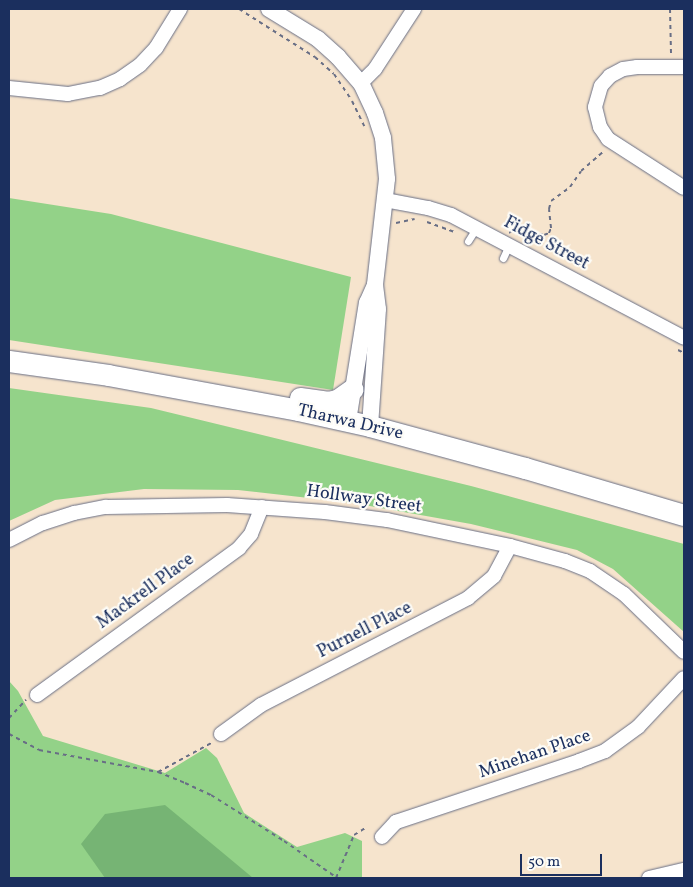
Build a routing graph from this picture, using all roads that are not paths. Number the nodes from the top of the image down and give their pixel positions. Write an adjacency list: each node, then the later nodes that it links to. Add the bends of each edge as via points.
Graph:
1 (180, 9): 6 (street, via 156,48 120,79 100,88 68,94)
2 (269, 9): 5 (street, via 318,39)
3 (414, 9): 5 (street)
4 (684, 67): 7 (street, via 623,69 601,86 595,107 600,127 608,138)
5 (361, 84): 8 (street, via 383,138)
6 (9, 88)
7 (684, 188)
8 (385, 200): 9 (street, Fidge Street, via 451,215 472,236); 11 (street)
9 (507, 244): 10 (lane); 12 (street, Fidge Street)
10 (503, 258)
11 (375, 285): 14 (street, via 367,303); 17 (street, via 378,308)
12 (680, 343)
13 (9, 361): 15 (main road, Tharwa Drive)
14 (353, 389): 15 (main road, via 337,400 327,402 275,392); 16 (street)
15 (216, 395): 16 (main road, Tharwa Drive)
16 (348, 421): 17 (main road, Tharwa Drive)
17 (370, 426): 19 (main road, Tharwa Drive)
18 (262, 506): 20 (street, Hollway Street, via 157,504 106,507 43,523); 21 (street, Hollway Street, via 387,520); 24 (street, Mackrell Place, via 252,534 239,548)
19 (684, 515)
20 (9, 540)
21 (510, 546): 22 (street, Hollway Street, via 565,561 602,578 624,594); 25 (street, Purnell Place, via 494,576 468,598 261,705)
22 (684, 652)
23 (684, 678): 26 (street, Minehan Place, via 638,727 605,750 396,822)
24 (33, 696)
25 (221, 734)
26 (382, 837)
27 (684, 870): 28 (street)
28 (649, 878)

